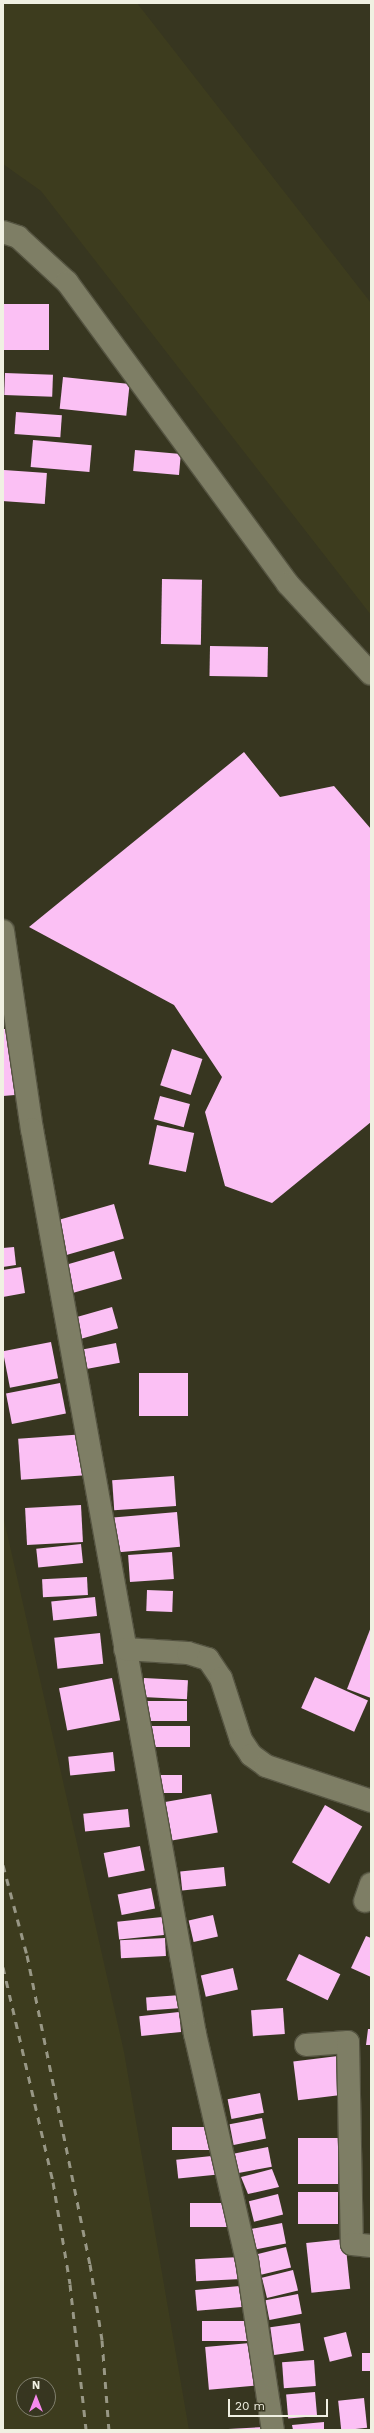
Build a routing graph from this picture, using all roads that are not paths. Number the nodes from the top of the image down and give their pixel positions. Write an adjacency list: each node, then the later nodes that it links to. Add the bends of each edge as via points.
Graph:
1 (3, 232): 2 (street, via 18,237 67,282 288,584)
2 (371, 674)
3 (3, 931): 4 (street, via 32,1129)
4 (126, 1649): 5 (street, via 188,1653 208,1659 221,1678 241,1740 251,1755 266,1766); 8 (street, via 195,2034 247,2260)
5 (371, 1801)
6 (306, 2045): 7 (street, via 348,2042 352,2244)
7 (371, 2246)
8 (273, 2430)

